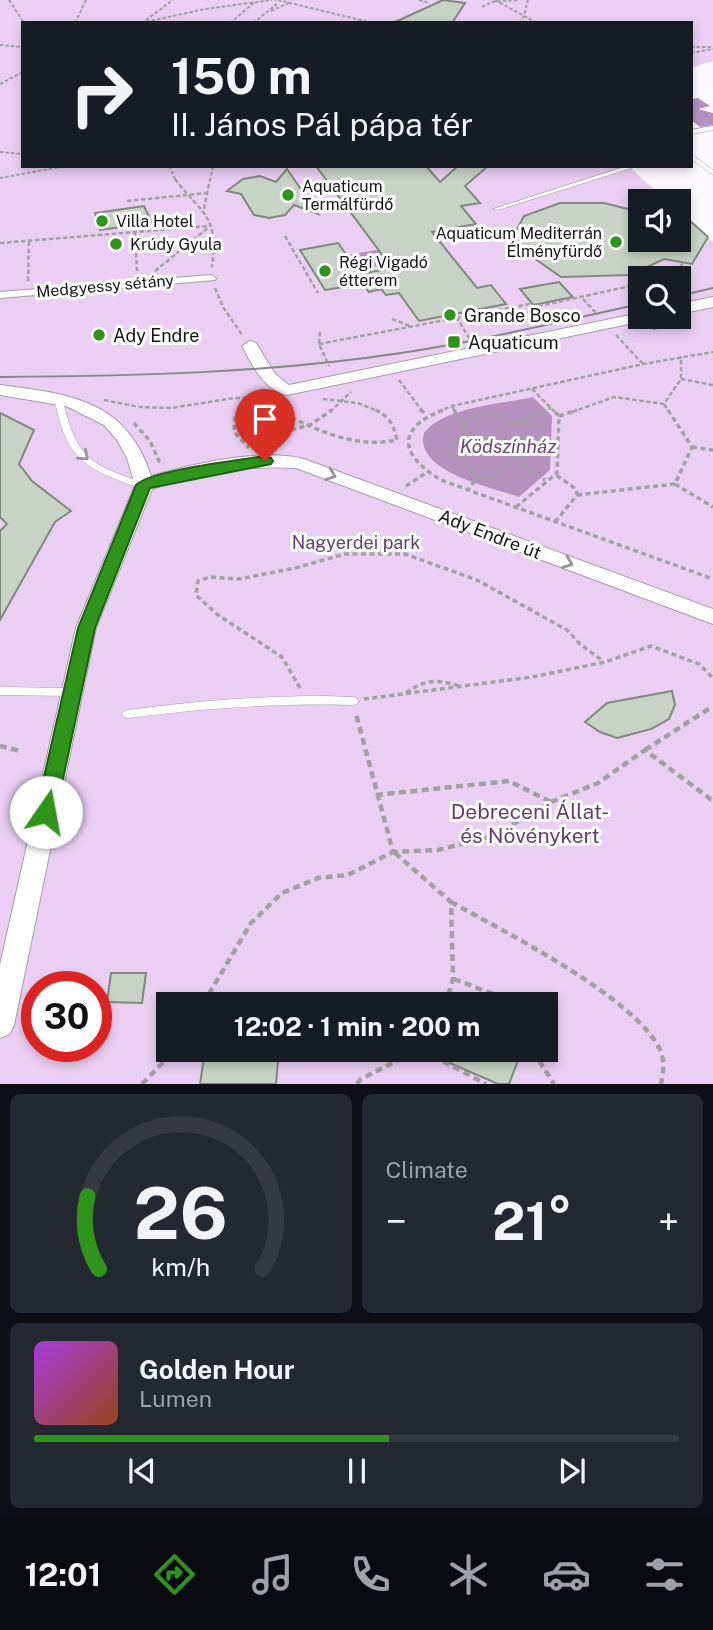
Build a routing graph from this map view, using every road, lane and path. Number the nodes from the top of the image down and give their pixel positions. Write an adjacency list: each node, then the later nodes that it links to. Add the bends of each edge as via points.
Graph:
1 (9, 0): 15 (path)
2 (86, 0): 16 (path)
3 (173, 0): 17 (path)
4 (275, 0): 8 (path); 9 (path); 13 (path, via 276,5)
5 (419, 0): 11 (path)
6 (519, 0): 10 (path)
7 (528, 0): 14 (path)
8 (257, 1): 18 (path); 19 (path)
9 (293, 1): 13 (path); 21 (path)
10 (497, 1): 12 (path); 14 (path)
11 (429, 3)
12 (482, 7)
13 (267, 12): 20 (path)
14 (524, 16): 22 (path); 23 (path)
15 (23, 21)
16 (76, 21)
17 (143, 21)
18 (147, 21)
19 (232, 21)
20 (256, 21)
21 (366, 21)
22 (520, 21)
23 (533, 21)
24 (0, 46): 25 (path)
25 (21, 47)
26 (693, 47): 27 (path)
27 (713, 48): 28 (path)
28 (693, 53)
29 (21, 73): 30 (path)
30 (0, 84)
31 (713, 128): 32 (lane)
32 (693, 132)
33 (0, 152): 34 (path)
34 (21, 155)
35 (693, 158): 40 (lane)
36 (55, 168): 41 (path)
37 (170, 168): 43 (path)
38 (213, 168): 42 (path)
39 (629, 168): 45 (lane)
40 (713, 173)
41 (0, 178)
42 (207, 193): 43 (path); 43 (path, via 204,209)
43 (187, 195): 44 (path)
44 (127, 201)
45 (496, 209)
46 (135, 232): 48 (path); 53 (path); 53 (path, via 210,226)
47 (285, 236): 56 (path)
48 (29, 241): 49 (path); 55 (path)
49 (0, 243)
50 (683, 263): 51 (path)
51 (681, 266)
52 (211, 278): 53 (street, Medgyessy sétány)
53 (138, 284): 55 (street, Medgyessy sétány)
54 (628, 287): 62 (path)
55 (27, 292): 57 (street, Medgyessy sétány)
56 (318, 293)
57 (0, 295)
58 (713, 302): 59 (street)
59 (691, 307)
60 (392, 319): 62 (path)
61 (628, 320): 67 (street)
62 (411, 326): 63 (path)
63 (319, 344)
64 (250, 346): 72 (street)
65 (713, 352): 66 (path)
66 (681, 356): 68 (path); 70 (path)
67 (391, 369): 72 (street); 81 (path)
68 (681, 379): 69 (path); 77 (path)
69 (713, 385)
70 (532, 388): 78 (path); 79 (path)
71 (0, 390): 73 (street)
72 (278, 393): 74 (path)
73 (58, 397): 96 (street, via 118,428 139,460); 96 (lane, one-way to 96, via 69,442 83,458 101,470)
74 (254, 398): 80 (path, via 171,408 98,399); 86 (path)
75 (313, 398): 76 (path)
76 (343, 401): 86 (path); 86 (path, via 377,409 394,427 397,440 361,443)
77 (664, 404): 83 (path, via 614,397); 87 (path)
78 (452, 406): 81 (path); 85 (path)
79 (551, 408): 83 (path); 84 (path)
80 (118, 410)
81 (427, 414): 97 (path, via 408,435 408,451 415,464)
82 (127, 416): 91 (path, via 150,440 159,461)
83 (559, 416): 92 (path)
84 (525, 421): 85 (path, via 510,424 484,412); 90 (path, via 538,429 542,439)
85 (462, 422): 93 (path, via 467,433 450,444 447,453 467,463)
86 (310, 425): 89 (path, via 271,435)
87 (692, 447): 88 (path); 95 (path)
88 (713, 450)
89 (242, 451)
90 (522, 460): 93 (path, via 506,463 493,477); 94 (path)
91 (173, 464)
92 (556, 475): 94 (path); 98 (path, via 576,489)
93 (478, 476): 97 (path)
94 (544, 479): 99 (path)
95 (675, 484): 98 (path); 100 (path)
96 (144, 485): 103 (street, Ady Endre út, one-way to 103, via 265,461 298,463); 108 (street, via 86,628)
97 (468, 490): 99 (path)
98 (577, 495): 101 (path)
99 (516, 507): 101 (path)
100 (713, 507)
101 (555, 522): 102 (path)
102 (713, 579)
103 (713, 617)
104 (605, 662): 105 (path, via 651,646 699,664); 106 (path); 110 (path, via 567,630 477,580 405,554 345,554 239,579 198,581 196,595 208,610 288,665)
105 (713, 678)
106 (460, 686): 109 (path); 109 (path, via 435,678 419,682)
107 (0, 691): 108 (lane)
108 (72, 692): 126 (street)
109 (404, 694): 111 (path)
110 (305, 699): 111 (lane); 113 (lane, via 190,705)
111 (353, 701): 117 (path)
112 (712, 707): 115 (path)
113 (128, 714)
114 (0, 746): 116 (path)
115 (645, 750): 118 (path, via 598,783); 119 (path)
116 (20, 751)
117 (376, 795): 118 (path, via 509,781); 120 (path)
118 (551, 802): 120 (path, via 494,836 438,850)
119 (713, 802)
120 (393, 852): 121 (path); 123 (path, via 348,875 318,878 282,893 251,923)
121 (451, 902): 122 (path); 135 (path, via 580,975 640,1024 660,1050 664,1064)
122 (453, 979): 124 (path); 125 (path)
123 (210, 992)
124 (449, 992)
125 (488, 992)
126 (0, 1025)
127 (163, 1062): 131 (path)
128 (393, 1062): 132 (path)
129 (449, 1062): 133 (path)
130 (540, 1062): 134 (path)
131 (142, 1084)
132 (357, 1084)
133 (486, 1084)
134 (554, 1084)
135 (661, 1084)

